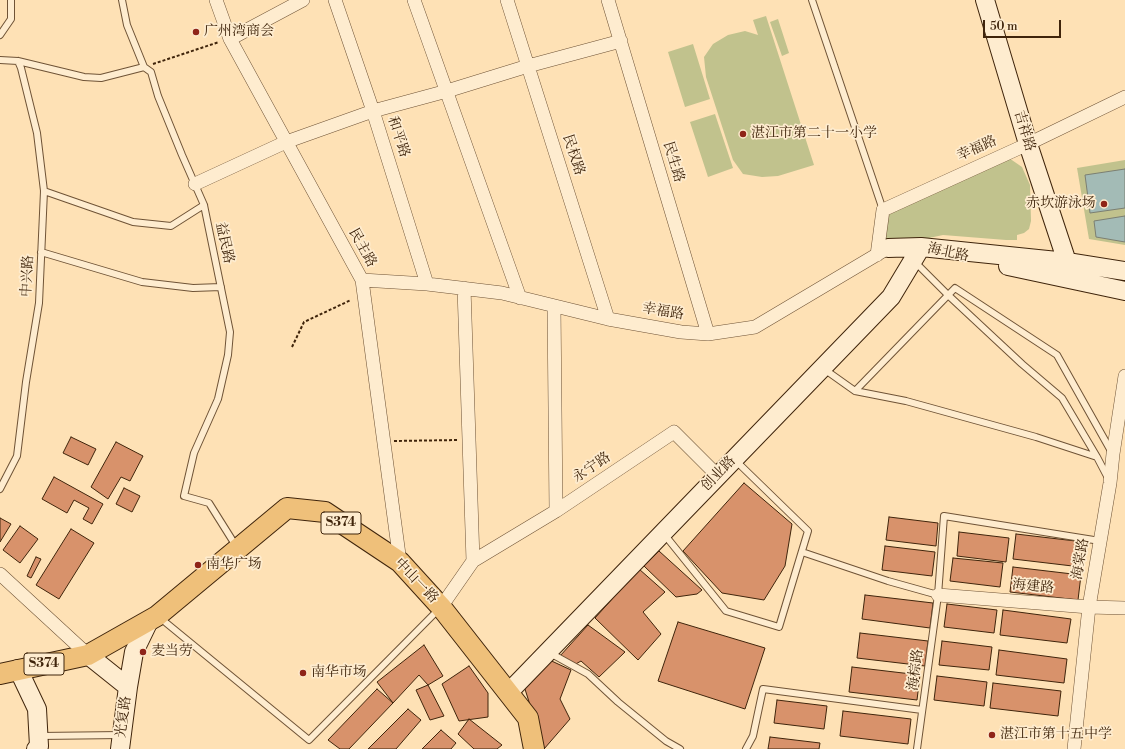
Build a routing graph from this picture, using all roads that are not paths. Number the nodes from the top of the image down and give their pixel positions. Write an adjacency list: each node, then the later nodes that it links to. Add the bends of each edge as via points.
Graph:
1 (11, 0): 11 (lane, via 10,19)
2 (122, 0): 16 (lane, 益民路, via 127,25)
3 (216, 0): 12 (street, 民主路)
4 (303, 0): 12 (street)
5 (335, 0): 20 (street, 和平路)
6 (414, 0): 18 (street)
7 (507, 0): 17 (street, 民权路)
8 (608, 0): 13 (street, 民生路)
9 (812, 0): 26 (lane)
10 (985, 0): 22 (street, 吉祥路)
11 (0, 35)
12 (230, 39): 21 (street, 民主路)
13 (620, 41): 17 (street); 41 (street, 民生路)
14 (0, 60): 15 (lane)
15 (18, 61): 16 (lane, via 84,77 101,78); 24 (lane, 中兴路, via 37,133)
16 (144, 66): 23 (lane, 益民路, via 151,72 158,96)
17 (528, 66): 18 (street); 40 (street, 民权路)
18 (447, 91): 20 (street); 38 (street)
19 (1125, 97): 22 (street, 幸福路)
20 (373, 111): 21 (street); 33 (street, 和平路)
21 (286, 142): 23 (street); 32 (street, 民主路)
22 (1028, 144): 26 (street, 幸福路); 30 (street, 吉祥路)
23 (195, 184): 25 (lane, 益民路)
24 (44, 191): 25 (lane, via 133,222 171,226); 28 (lane, 中兴路)
25 (204, 205): 34 (lane, 益民路)
26 (883, 210): 27 (street)
27 (882, 251): 29 (street); 41 (street, 幸福路, via 755,327)
28 (41, 252): 34 (lane, via 142,282 193,288); 50 (lane, 中兴路, via 39,304 17,456)
29 (917, 254): 30 (street, 海北路); 36 (street, 海北路); 37 (lane); 42 (street, 创业路, via 891,297)
30 (1067, 262): 31 (street, 海北路)
31 (1125, 271)
32 (362, 280): 33 (street, 幸福路); 57 (street, 民主路)
33 (428, 284): 35 (street, 幸福路)
34 (221, 287): 54 (lane, 益民路, via 230,332 228,355 218,399 194,453 184,496 210,503)
35 (464, 288): 38 (street, 幸福路); 56 (street)
36 (1125, 291)
37 (948, 295): 44 (lane); 45 (lane, via 955,288 1057,355); 46 (lane, via 1062,398)
38 (520, 298): 39 (street, 幸福路)
39 (554, 306): 40 (street, 幸福路); 51 (street)
40 (608, 319): 41 (street, 幸福路, via 681,332)
41 (708, 334)
42 (823, 368): 44 (lane); 47 (street, 创业路)
43 (1125, 376): 45 (street, 海棠路)
44 (855, 391): 46 (lane, via 906,401 1036,437)
45 (1113, 454): 49 (street, 海棠路)
46 (1097, 457): 49 (lane)
47 (734, 459): 48 (street, 创业路); 55 (lane, via 808,531)
48 (718, 476): 51 (street, 永宁路, via 674,432); 52 (street, 创业路)
49 (1110, 483): 53 (street, 海棠路)
50 (0, 489)
51 (556, 511): 56 (street, 永宁路)
52 (663, 532): 55 (lane, via 726,611 779,627); 64 (street, 创业路)
53 (1101, 541): 59 (lane, 海棕路, via 944,516); 61 (street, 海棠路)
54 (238, 549): 57 (main road, 中山一路 / S374, via 287,508 325,512); 63 (main road, 中山一路 / S374)
55 (802, 552): 59 (lane)
56 (473, 561): 60 (street)
57 (400, 562): 60 (main road, 中山一路 / S374)
58 (0, 574): 65 (street)
59 (938, 595): 61 (street, 海建路); 69 (lane, 海棕路)
60 (441, 607): 63 (lane, via 309,740); 68 (main road, 中山一路 / S374)
61 (1089, 607): 62 (street, 海建路); 76 (street, 海棠路)
62 (1125, 608)
63 (153, 619): 65 (main road, 中山一路 / S374); 67 (street, via 134,652)
64 (548, 652): 68 (street, 创业路); 73 (lane, via 588,674 618,702 666,741)
65 (88, 655): 66 (main road, S374); 67 (street, 光复路)
66 (9, 671): 70 (street, via 37,709)
67 (128, 687): 71 (street, 光复路)
68 (508, 693): 72 (main road, 中山一路 / S374, via 528,718)
69 (922, 710): 74 (lane, via 763,689 753,736); 75 (lane, 海棕路)
70 (37, 742): 71 (lane)
71 (121, 742)
72 (534, 749)
73 (680, 749)
74 (746, 749)
75 (917, 749)
76 (1074, 749)

